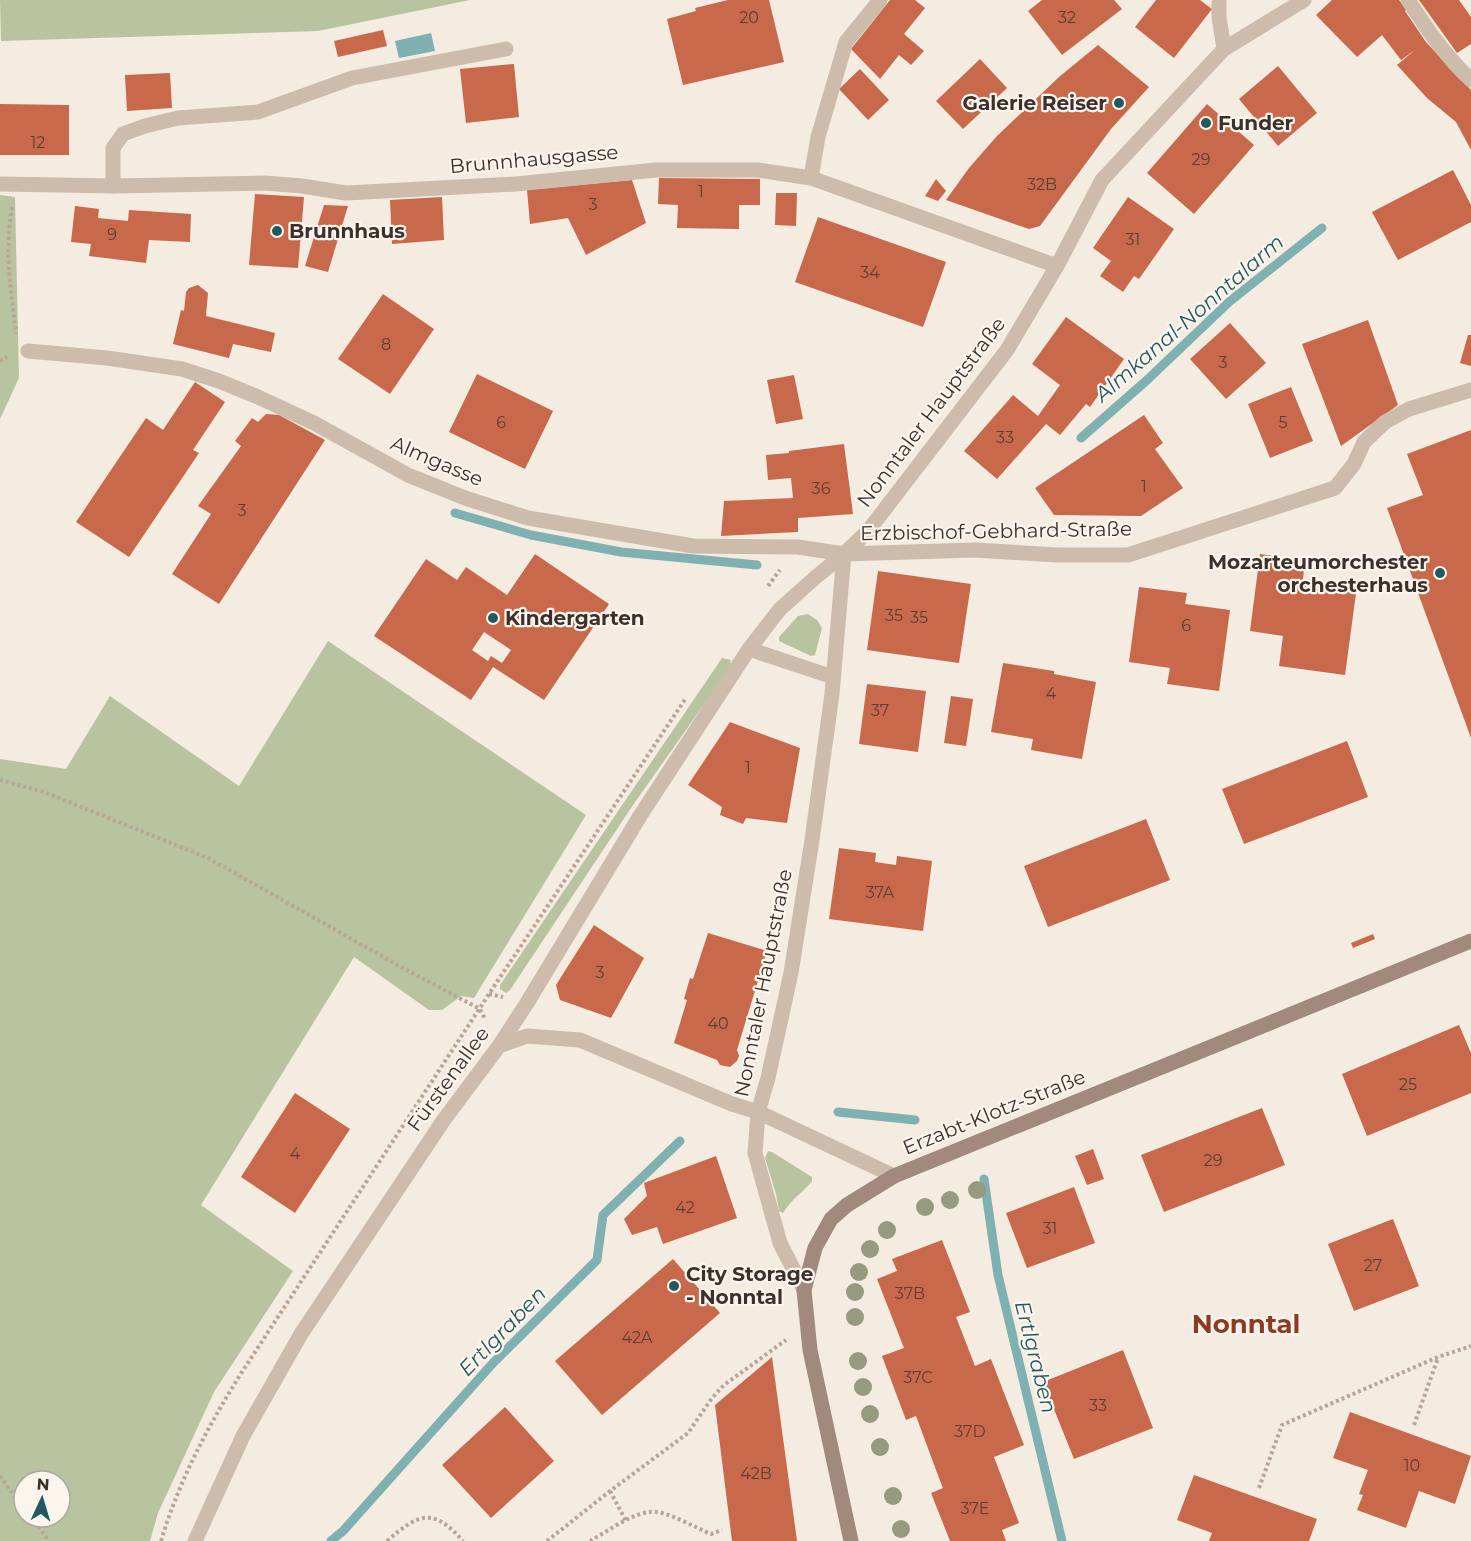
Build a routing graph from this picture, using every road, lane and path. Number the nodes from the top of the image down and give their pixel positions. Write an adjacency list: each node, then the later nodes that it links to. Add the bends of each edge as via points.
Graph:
1 (880, 0): 8 (street, via 846,42 818,137)
2 (1219, 0): 6 (street)
3 (1304, 0): 6 (street, Nonntaler Hauptstraße)
4 (1408, 0): 7 (street, via 1452,63)
5 (506, 49): 11 (street, via 352,78 258,112 178,118 145,126 123,134 113,148)
6 (1224, 49): 12 (street, Nonntaler Hauptstraße, via 1102,180)
7 (1471, 80)
8 (811, 178): 11 (street, Brunnhausgasse, via 758,170 656,170 516,184 346,193 265,183); 12 (street, Brunnhausgasse)
9 (0, 184): 10 (street, Brunnhausgasse)
10 (16, 184): 11 (street, Brunnhausgasse); 13 (path, via 8,275)
11 (113, 186)
12 (1057, 266): 17 (street, Nonntaler Hauptstraße, via 1008,350 872,525)
13 (16, 336)
14 (28, 351): 16 (street, Almgasse, via 147,362 219,381 314,423 408,475 528,518 693,546)
15 (1471, 390): 17 (street, Erzbischof-Gebhard-Straße, via 1409,409 1385,422 1364,442 1354,464 1335,488 1128,555 975,550)
16 (798, 548): 17 (street, Almgasse); 18 (path)
17 (844, 554): 19 (street, Nonntaler Hauptstraße, via 780,609); 20 (street, Nonntaler Hauptstraße)
18 (766, 588)
19 (749, 649): 20 (street); 26 (street, Fürstenallee, via 640,816)
20 (833, 677): 27 (street, Nonntaler Hauptstraße, via 791,974)
21 (688, 694): 24 (path)
22 (0, 780): 24 (path, via 44,792 208,858)
23 (1471, 941): 28 (main road, Erzabt-Klotz-Straße)
24 (480, 1009): 25 (path); 40 (path, via 211,1422 186,1472)
25 (485, 1019)
26 (499, 1046): 27 (street, Erzabt-Klotz-Straße, via 527,1036 580,1040); 41 (street, Fürstenallee, via 443,1121 301,1334 243,1436)
27 (758, 1112): 28 (street, Erzabt-Klotz-Straße); 29 (street, Nonntaler Hauptstraße, via 755,1154 780,1243)
28 (894, 1176): 29 (main road, Nonntaler Hauptstraße, via 831,1219 815,1248)
29 (804, 1290): 46 (main road, Nonntaler Hauptstraße, via 810,1350)
30 (778, 1345): 36 (path, via 724,1386 688,1433)
31 (1471, 1346): 32 (path)
32 (1438, 1357): 33 (path); 35 (path, via 1282,1425)
33 (1414, 1425)
34 (0, 1476): 37 (path)
35 (1259, 1488)
36 (610, 1491): 38 (path); 44 (path)
37 (12, 1492)
38 (626, 1521): 39 (path, via 651,1511 711,1534); 45 (path)
39 (722, 1530)
40 (161, 1541)
41 (195, 1541)
42 (387, 1541): 43 (path, via 422,1517 437,1518)
43 (463, 1541)
44 (547, 1541)
45 (591, 1541)
46 (851, 1541)

